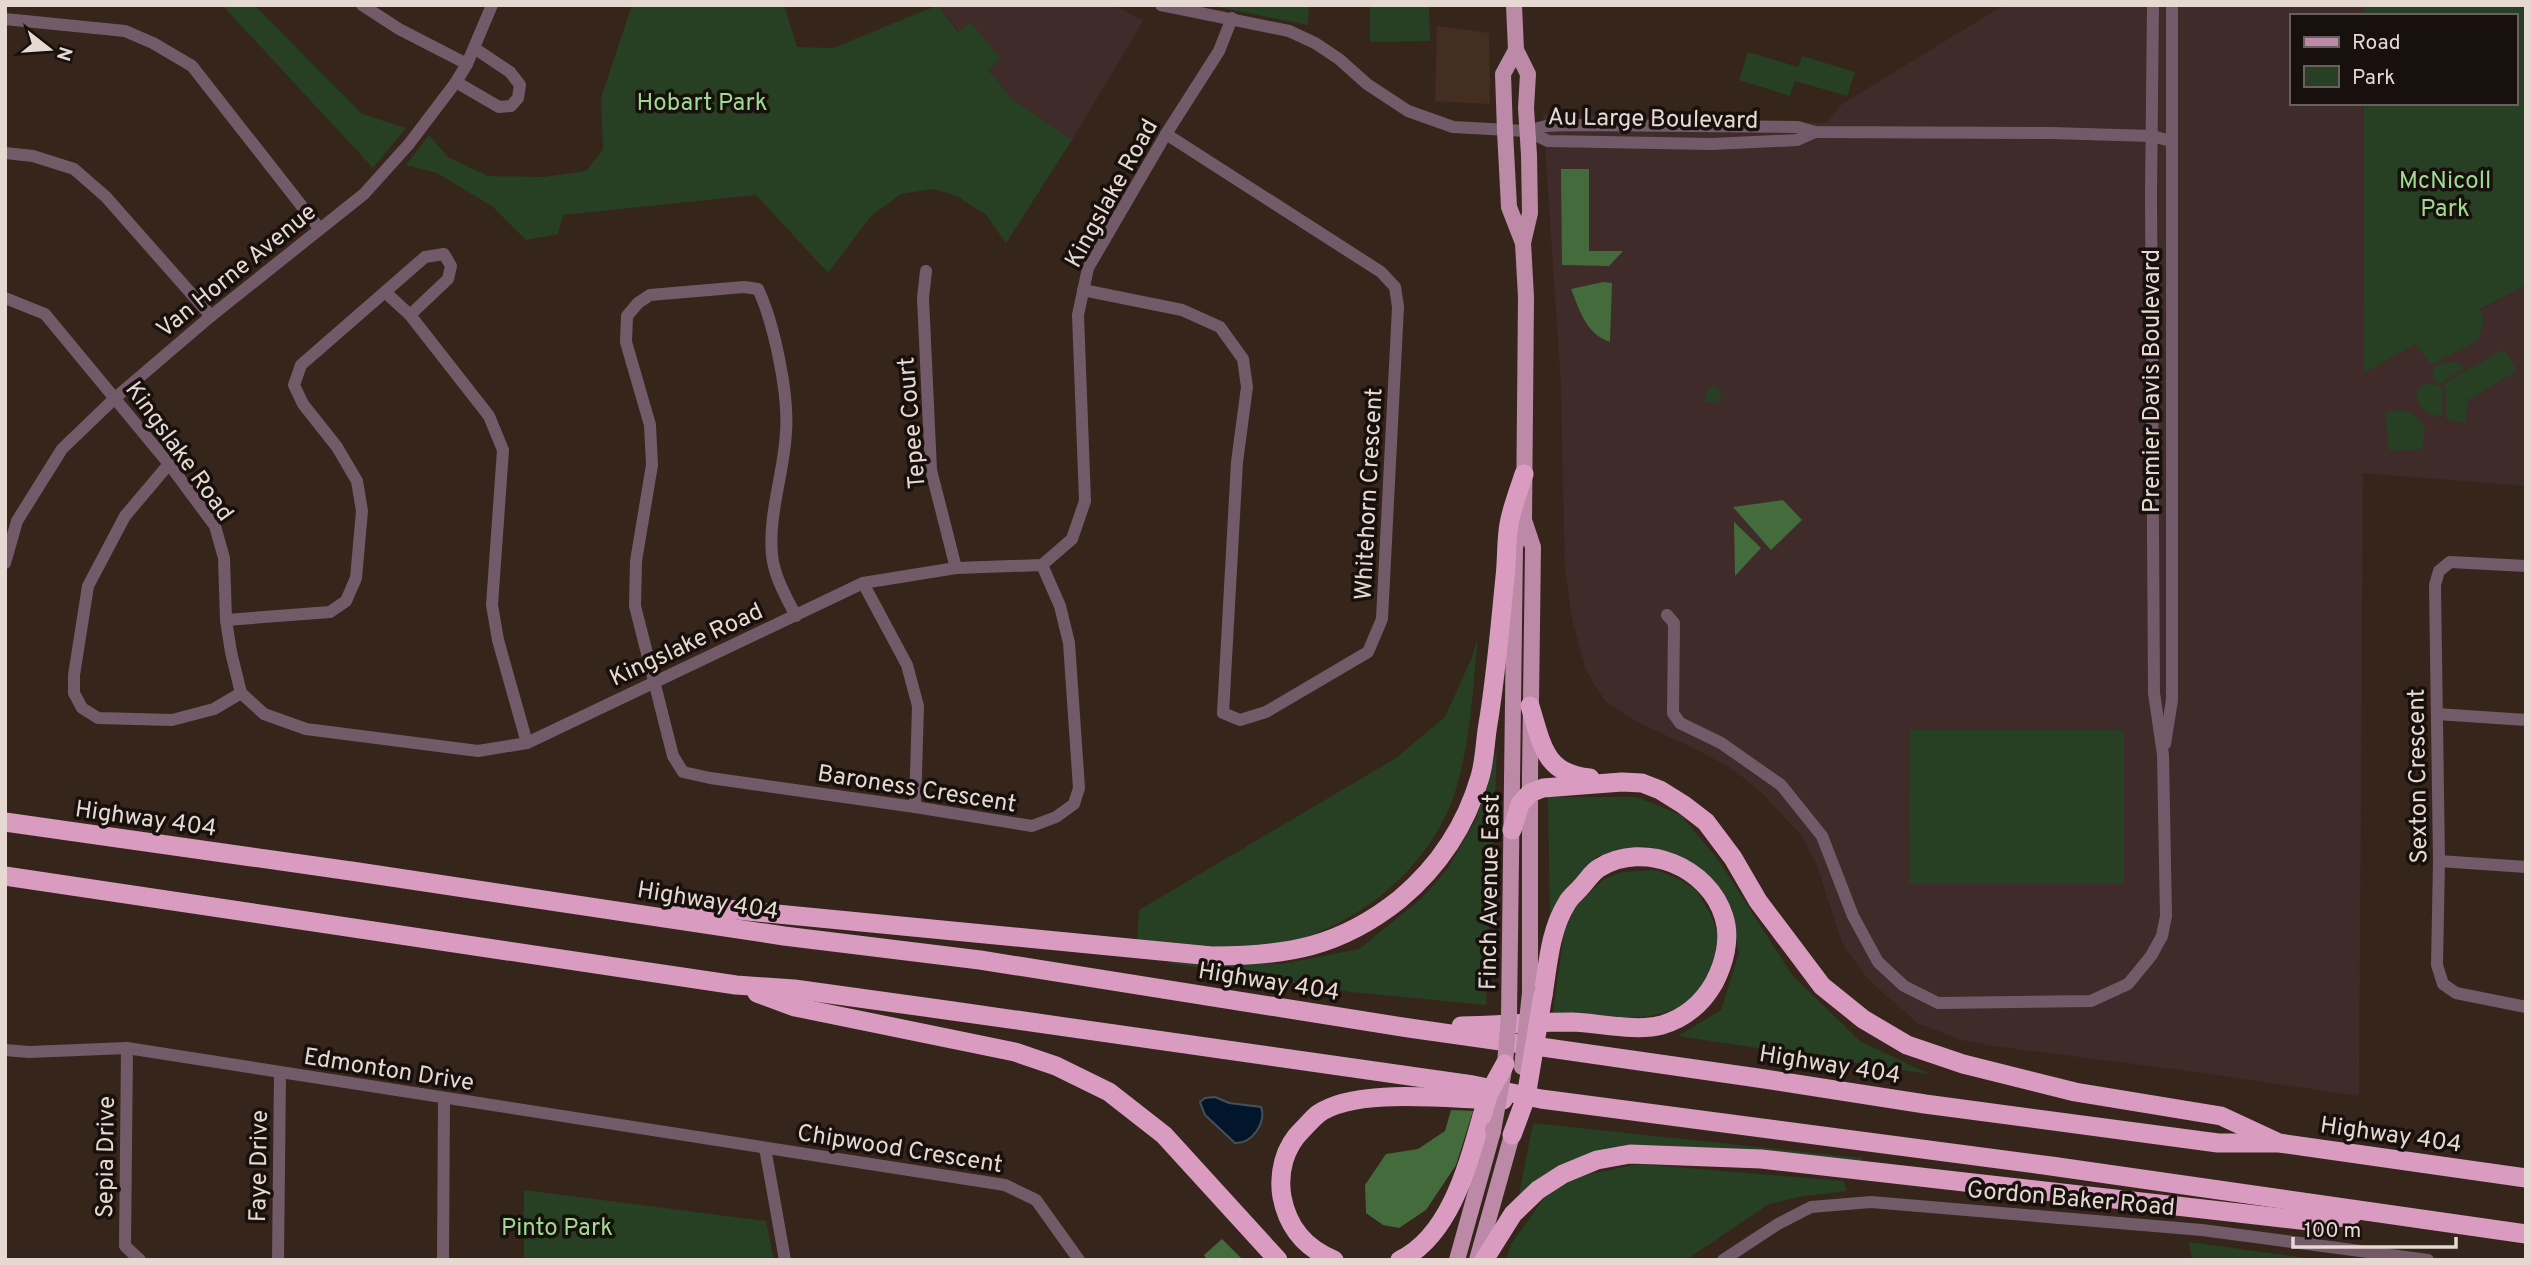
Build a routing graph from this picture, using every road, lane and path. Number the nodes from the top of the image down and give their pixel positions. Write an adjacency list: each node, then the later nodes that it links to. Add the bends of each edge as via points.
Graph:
1 (362, 5): 11 (street)
2 (492, 5): 9 (street, Van Horne Avenue)
3 (1161, 5): 7 (street, Au Large Boulevard)
4 (1514, 5): 10 (main road, Finch Avenue East)
5 (2153, 5): 16 (street, Premier Davis Boulevard)
6 (2172, 5): 17 (street, Premier Davis Boulevard)
7 (1232, 18): 13 (street, Au Large Boulevard, via 1289,31 1315,43 1408,111 1453,127); 15 (street, Kingslake Road, via 1219,51)
8 (5, 19): 19 (street, via 125,31 192,66)
9 (474, 48): 11 (street, Van Horne Avenue); 12 (street, via 510,72 520,85 518,98 511,106 499,107)
10 (1516, 50): 13 (main road, Finch Avenue East, via 1503,74); 14 (main road, Finch Avenue East, via 1528,74)
11 (467, 64): 12 (street, Van Horne Avenue)
12 (456, 82): 19 (street, Van Horne Avenue, via 364,194)
13 (1505, 131): 14 (street, Au Large Boulevard); 20 (main road, Finch Avenue East, via 1508,207)
14 (1527, 131): 16 (street, Au Large Boulevard, via 1548,141 1712,144 1797,140 1815,132); 20 (main road, Finch Avenue East, via 1530,213)
15 (1166, 134): 22 (street, Kingslake Road, via 1088,268); 22 (street, Whitehorn Crescent, via 1381,272 1395,286 1398,307 1382,619 1367,652 1266,712 1240,720 1223,713 1237,462 1247,387 1243,359 1220,327 1182,310)
16 (2152, 136): 17 (street, Au Large Boulevard); 45 (street, Premier Davis Boulevard, via 2154,693)
17 (2171, 141): 45 (street, Premier Davis Boulevard, via 2172,700)
18 (5, 153): 25 (street, via 74,169 106,197)
19 (319, 228): 25 (street, Van Horne Avenue)
20 (1523, 243): 29 (main road, Finch Avenue East, via 1527,310)
21 (926, 271): 34 (street, Tepee Court, via 923,298 931,470)
22 (1083, 290): 32 (street, Kingslake Road, via 1078,315 1085,501 1072,539)
23 (385, 292): 26 (street); 26 (street, via 425,257 444,254 451,266 448,279); 38 (street, via 301,365 294,385 357,481 362,511 356,578 346,601 330,612)
24 (5, 298): 27 (street, Kingslake Road, via 45,314)
25 (211, 316): 27 (street, Van Horne Avenue)
26 (410, 316): 44 (street, via 489,416 503,450 492,605)
27 (115, 398): 28 (street, Kingslake Road); 31 (street, Van Horne Avenue, via 62,449 17,521)
28 (169, 464): 38 (street, Kingslake Road, via 215,526 224,558); 40 (street, via 125,516 88,586 74,693 82,708 98,718 172,720 214,709)
29 (1524, 474): 30 (main road, Finch Avenue East); 54 (highway, via 1508,526 1493,694 1480,776 1469,806 1444,852 1415,886 1385,911 1344,935 1303,950 1212,956 716,908)
30 (1524, 520): 41 (main road, Finch Avenue East, via 1532,547); 50 (main road, Finch Avenue East, via 1515,547)
31 (5, 563)
32 (1042, 565): 34 (street, Kingslake Road); 48 (street, Baroness Crescent, via 1060,606 1069,643 1079,788 1074,804 1032,827)
33 (2526, 566): 42 (street, Sexton Crescent, via 2467,561 2450,562 2439,571 2435,585)
34 (957, 568): 35 (street, Kingslake Road)
35 (863, 583): 36 (street, Kingslake Road); 48 (street, via 907,665 918,706)
36 (796, 615): 39 (street, Kingslake Road); 39 (street, via 780,585 772,556 787,431 783,382 766,306 758,289 744,287 650,295 627,316 626,342 650,425 652,465 636,561 635,606)
37 (1667, 615): 45 (street, Premier Davis Boulevard, via 1674,623 1673,713 1680,723 1721,743 1781,785 1822,836 1853,916 1878,962 1904,986 1938,1003 2091,1001 2128,984 2151,956 2166,916)
38 (226, 620): 40 (street, Kingslake Road)
39 (653, 682): 44 (street, Kingslake Road); 48 (street, Baroness Crescent, via 673,755 683,772)
40 (242, 693): 44 (street, Kingslake Road, via 264,714 306,729 478,751)
41 (1530, 706): 46 (highway, via 1552,764 1564,772); 47 (main road, Finch Avenue East)
42 (2437, 714): 43 (street); 51 (street, Sexton Crescent)
43 (2526, 720)
44 (527, 743)
45 (2163, 755)
46 (1622, 782): 47 (highway); 67 (highway, via 1660,790 1706,822 1822,986 1863,1019 1907,1045 2075,1092 2221,1116)
47 (1530, 793): 50 (highway, via 1520,804); 56 (main road, Finch Avenue East)
48 (915, 807)
49 (5, 822): 54 (highway, Highway 404)
50 (1512, 830): 61 (main road, Finch Avenue East, bridge, via 1511,998)
51 (2440, 861): 52 (street); 57 (street, Sexton Crescent, via 2437,965 2443,984 2456,993)
52 (2526, 867)
53 (5, 876): 55 (highway)
54 (658, 916): 58 (highway, Highway 404, via 981,960)
55 (736, 985): 64 (highway, via 953,1011 1419,1077); 77 (highway, via 796,1007 1014,1052 1109,1092 1164,1135)
56 (1537, 994): 58 (highway, via 1567,902 1598,869 1619,859 1669,859 1696,876 1713,894 1724,917 1727,943 1722,968 1706,998 1685,1015 1660,1026 1573,1022); 66 (highway, bridge, via 1526,1097)
57 (2526, 1007)
58 (1409, 1028): 67 (highway, Highway 404, via 2218,1143)
59 (127, 1048): 60 (street, Edmonton Drive); 62 (street, Edmonton Drive); 72 (street, Sepia Drive, via 125,1246)
60 (5, 1050)
61 (1505, 1064): 65 (highway, bridge, via 1489,1093)
62 (280, 1073): 63 (street, Edmonton Drive); 73 (street, Faye Drive)
63 (444, 1099): 68 (street, Edmonton Drive); 74 (street)
64 (1541, 1099): 70 (highway); 78 (highway, via 1398,1096 1350,1101 1320,1113 1295,1136 1285,1155 1280,1183 1285,1211 1297,1235)
65 (1488, 1124): 79 (highway, via 1451,1205 1429,1238); 80 (main road)
66 (1512, 1135): 81 (main road)
67 (2279, 1143): 69 (highway, Highway 404)
68 (765, 1148): 75 (street); 76 (street, Chipwood Crescent, via 1004,1185 1036,1200)
69 (2526, 1178)
70 (2367, 1212): 71 (highway); 82 (highway, via 2318,1222 1761,1159 1630,1154 1597,1160 1538,1190 1513,1214)
71 (2526, 1234)
72 (140, 1260)
73 (278, 1260)
74 (443, 1260)
75 (785, 1260)
76 (1079, 1260)
77 (1278, 1260)
78 (1334, 1260)
79 (1400, 1260)
80 (1457, 1260)
81 (1477, 1260)
82 (1484, 1260)
83 (1723, 1260): 84 (street, Gordon Baker Road, via 1811,1207 1871,1202 2202,1230)
84 (2428, 1260)

